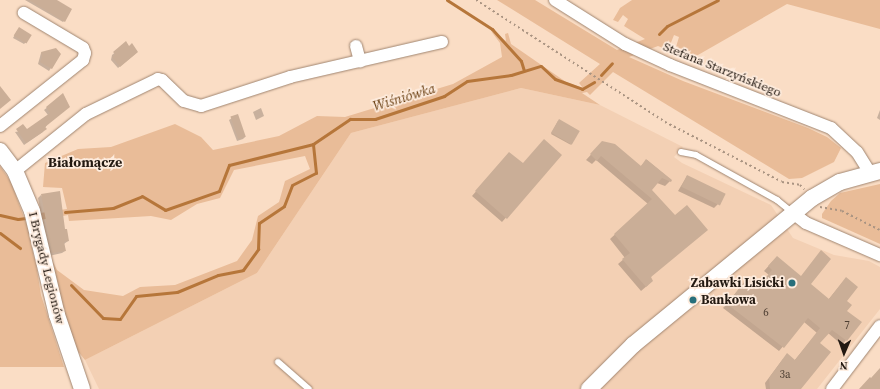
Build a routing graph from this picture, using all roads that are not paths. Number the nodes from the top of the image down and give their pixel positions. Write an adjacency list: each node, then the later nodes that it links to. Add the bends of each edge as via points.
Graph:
1 (555, 0): 10 (street, Stefana Starzyńskiego, via 625,44 670,65 830,128)
2 (24, 13): 6 (street, via 83,48 83,60)
3 (442, 42): 5 (street)
4 (356, 46): 5 (street)
5 (360, 61): 9 (street, via 290,77 201,106 184,101 158,79 86,114)
6 (0, 126)
7 (0, 151): 9 (street, I Brygady Legionów)
8 (681, 152): 11 (lane, via 696,155 777,200)
9 (15, 171): 15 (street, I Brygady Legionów, via 32,211 57,315)
10 (875, 172): 11 (street, via 840,182 812,198)
11 (793, 213): 12 (street, via 806,223); 17 (street, via 633,345)
12 (880, 255)
13 (880, 326): 18 (street)
14 (278, 362): 16 (lane)
15 (82, 389)
16 (309, 389)
17 (589, 389)
18 (832, 389)

